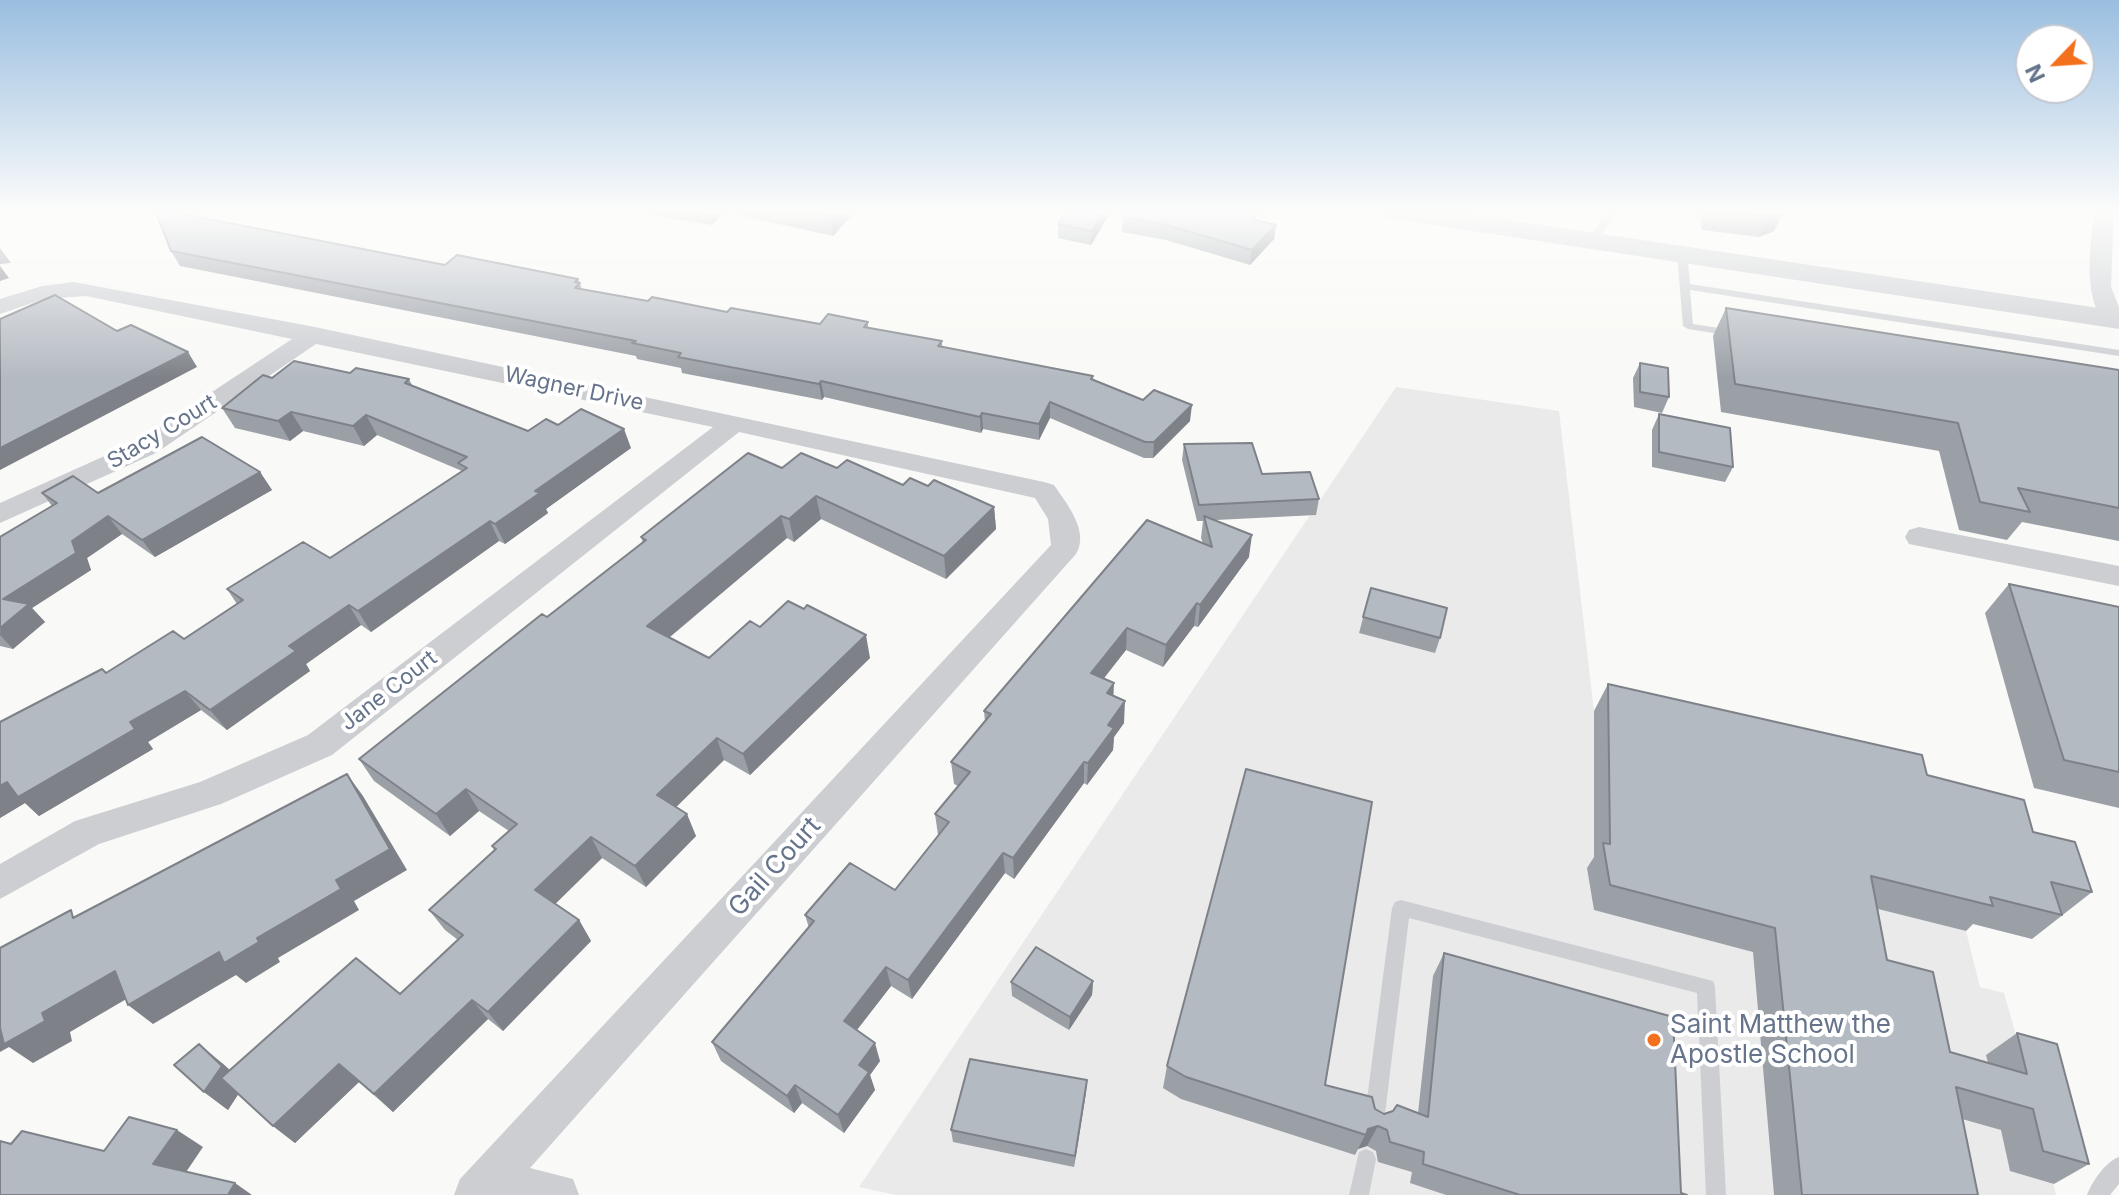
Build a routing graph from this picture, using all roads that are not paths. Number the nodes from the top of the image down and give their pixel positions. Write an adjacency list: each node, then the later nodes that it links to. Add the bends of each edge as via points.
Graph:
1 (1683, 266): 4 (lane)
2 (1761, 266): 6 (street)
3 (2101, 266): 6 (street, via 2100,287)
4 (1684, 286): 8 (lane, via 1688,326); 9 (lane)
5 (0, 307): 7 (street, Wagner Drive, via 37,291 86,289)
6 (2116, 319)
7 (315, 334): 10 (street, Wagner Drive); 11 (street, Stacy Court, via 147,447)
8 (1750, 336)
9 (2119, 353)
10 (734, 423): 12 (street, Wagner Drive, via 1044,491 1062,519); 15 (street, Jane Court, via 320,745 209,794 88,832)
11 (0, 514)
12 (1064, 535): 19 (street, Gail Court, via 1066,547)
13 (1919, 537): 14 (street)
14 (2119, 576)
15 (0, 883)
16 (1374, 1122): 22 (lane, via 1401,908 1706,987)
17 (1366, 1159): 21 (lane)
18 (2119, 1167): 23 (lane)
19 (482, 1188): 20 (street)
20 (557, 1195)
21 (1359, 1195)
22 (1716, 1195)
23 (2097, 1195)

